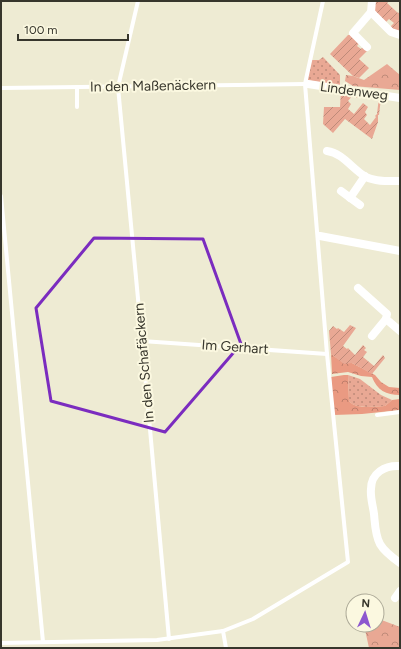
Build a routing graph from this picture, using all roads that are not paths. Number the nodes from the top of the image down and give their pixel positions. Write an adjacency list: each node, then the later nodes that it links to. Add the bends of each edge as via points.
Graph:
1 (138, 1): 8 (lane, In den Schafäckern)
2 (323, 1): 7 (lane)
3 (372, 1): 4 (street)
4 (371, 12): 5 (street, via 391,32); 6 (street, via 351,33)
5 (400, 35)
6 (367, 47)
7 (306, 84): 8 (lane, In den Maßenäckern); 11 (street, Lindenweg); 27 (lane)
8 (118, 86): 9 (lane, In den Maßenäckern); 26 (lane, In den Schafäckern)
9 (77, 87): 10 (lane, In den Maßenäckern); 12 (lane)
10 (1, 88)
11 (400, 98)
12 (77, 107)
13 (327, 151): 14 (street, via 338,154)
14 (365, 176): 15 (street); 18 (street)
15 (400, 181)
16 (341, 191): 18 (street)
17 (1, 196): 35 (lane)
18 (350, 198): 19 (street)
19 (360, 205)
20 (320, 236): 21 (street)
21 (400, 251)
22 (358, 288): 23 (street, via 387,314)
23 (386, 319): 24 (street); 25 (street)
24 (400, 331)
25 (372, 336)
26 (142, 341): 27 (lane, Im Gerhart); 33 (lane, In den Schafäckern)
27 (327, 354): 32 (lane, via 348,562 259,615)
28 (400, 412): 29 (lane)
29 (378, 415)
30 (400, 466): 31 (street, via 381,469 370,488 376,534 380,544)
31 (400, 562)
32 (222, 631): 33 (lane); 36 (lane)
33 (169, 639): 35 (lane)
34 (1, 642): 35 (lane)
35 (43, 642)
36 (226, 648)

